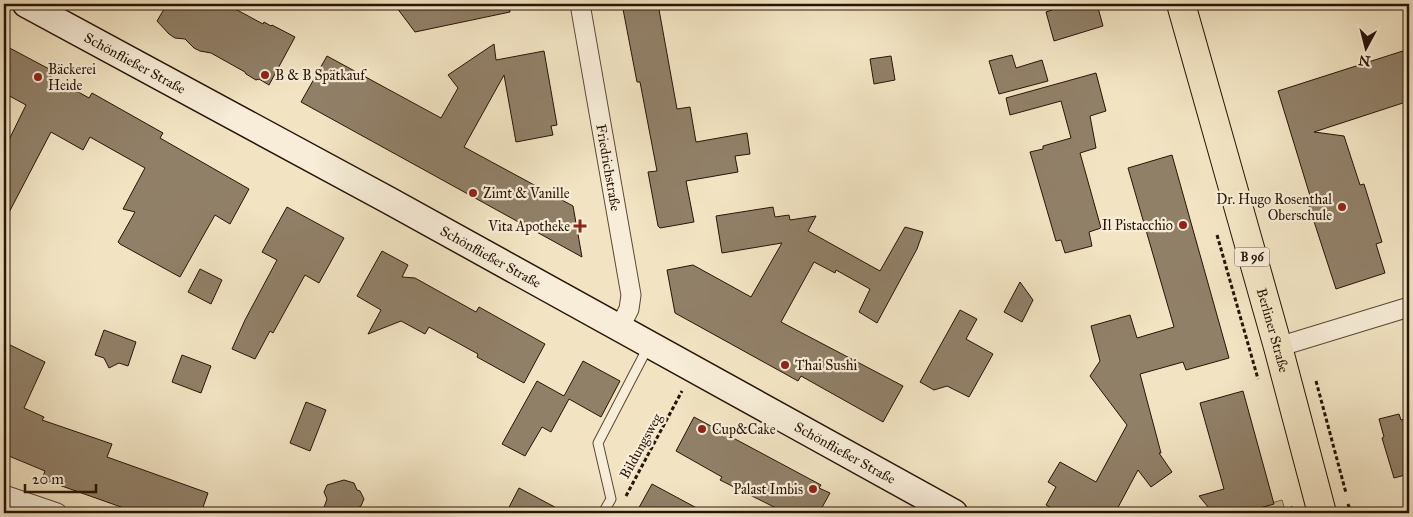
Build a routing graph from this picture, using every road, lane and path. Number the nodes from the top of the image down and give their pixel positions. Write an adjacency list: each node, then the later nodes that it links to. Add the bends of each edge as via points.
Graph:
1 (26, 4): 5 (main road, Schönfließer Straße)
2 (580, 4): 5 (street, Friedrichstraße, via 631,295 629,309)
3 (1181, 4): 7 (main road, Berliner Straße / B 96)
4 (1409, 307): 7 (street)
5 (619, 329): 6 (main road, Schönfließer Straße)
6 (648, 345): 13 (lane, via 598,443 611,499); 14 (main road, Schönfließer Straße)
7 (1278, 347): 16 (main road, Berliner Straße / B 96)
8 (684, 388): 10 (path, Bildungsweg)
9 (4, 495): 12 (street)
10 (622, 505)
11 (1293, 507): 15 (path)
12 (58, 513)
13 (603, 513)
14 (954, 513)
15 (1284, 513)
16 (1322, 513)

